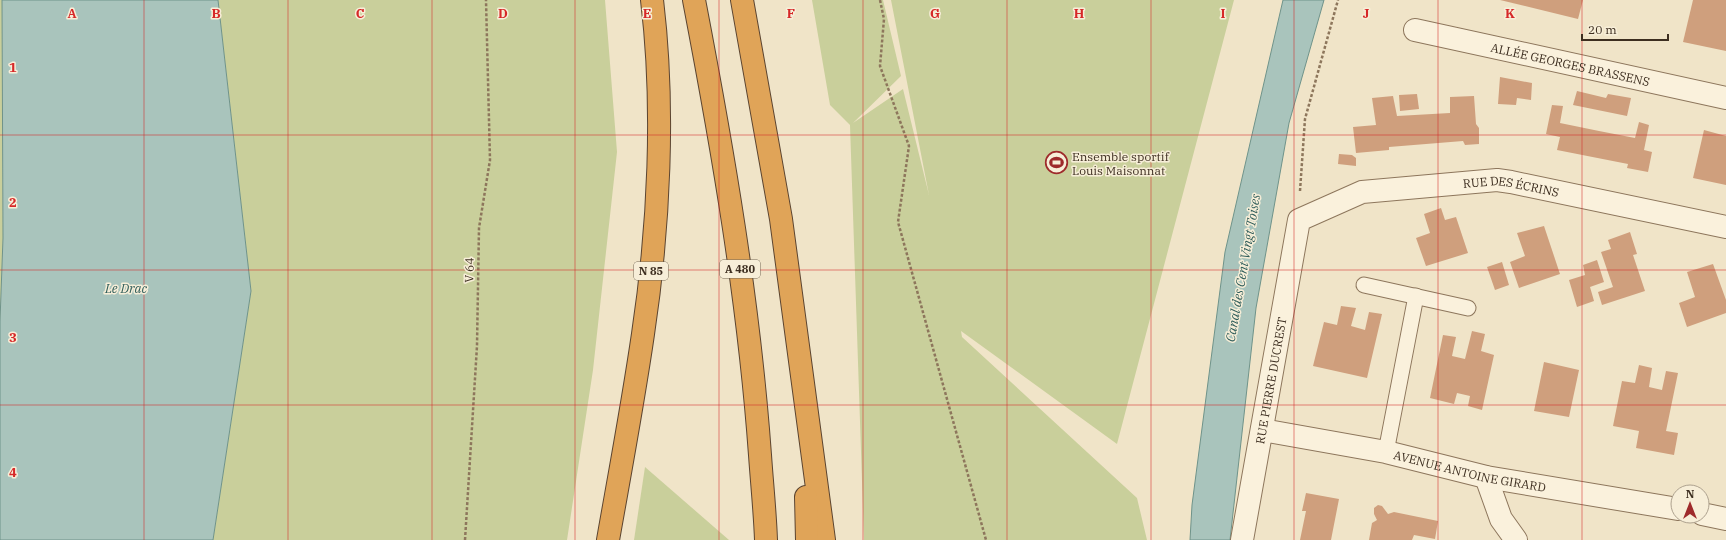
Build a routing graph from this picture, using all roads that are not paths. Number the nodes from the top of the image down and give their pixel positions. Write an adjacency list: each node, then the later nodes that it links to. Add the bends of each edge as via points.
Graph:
1 (652, 0): 18 (highway, N 85, via 659,82 658,172 653,260 643,335)
2 (694, 0): 19 (highway, A 480, via 716,113 742,282 756,397)
3 (742, 0): 11 (highway, via 781,219)
4 (1416, 30): 5 (street, ALLÉE GEORGES BRASSENS)
5 (1726, 98)
6 (1299, 220): 7 (street, RUE DES ÉCRINS, via 1362,192 1497,180); 12 (street, RUE PIERRE DUCREST)
7 (1726, 228)
8 (1364, 285): 9 (lane)
9 (1416, 296): 10 (lane); 13 (lane)
10 (1468, 308)
11 (802, 382): 20 (highway); 21 (highway)
12 (1262, 430): 13 (street, AVENUE ANTOINE GIRARD); 22 (street, RUE PIERRE DUCREST)
13 (1386, 452): 14 (street, AVENUE ANTOINE GIRARD)
14 (1486, 477): 15 (street, AVENUE ANTOINE GIRARD); 23 (street, via 1502,519)
15 (1670, 508)
16 (1710, 516): 17 (street)
17 (1726, 519)
18 (608, 540)
19 (766, 540)
20 (807, 540)
21 (824, 540)
22 (1242, 540)
23 (1516, 540)

